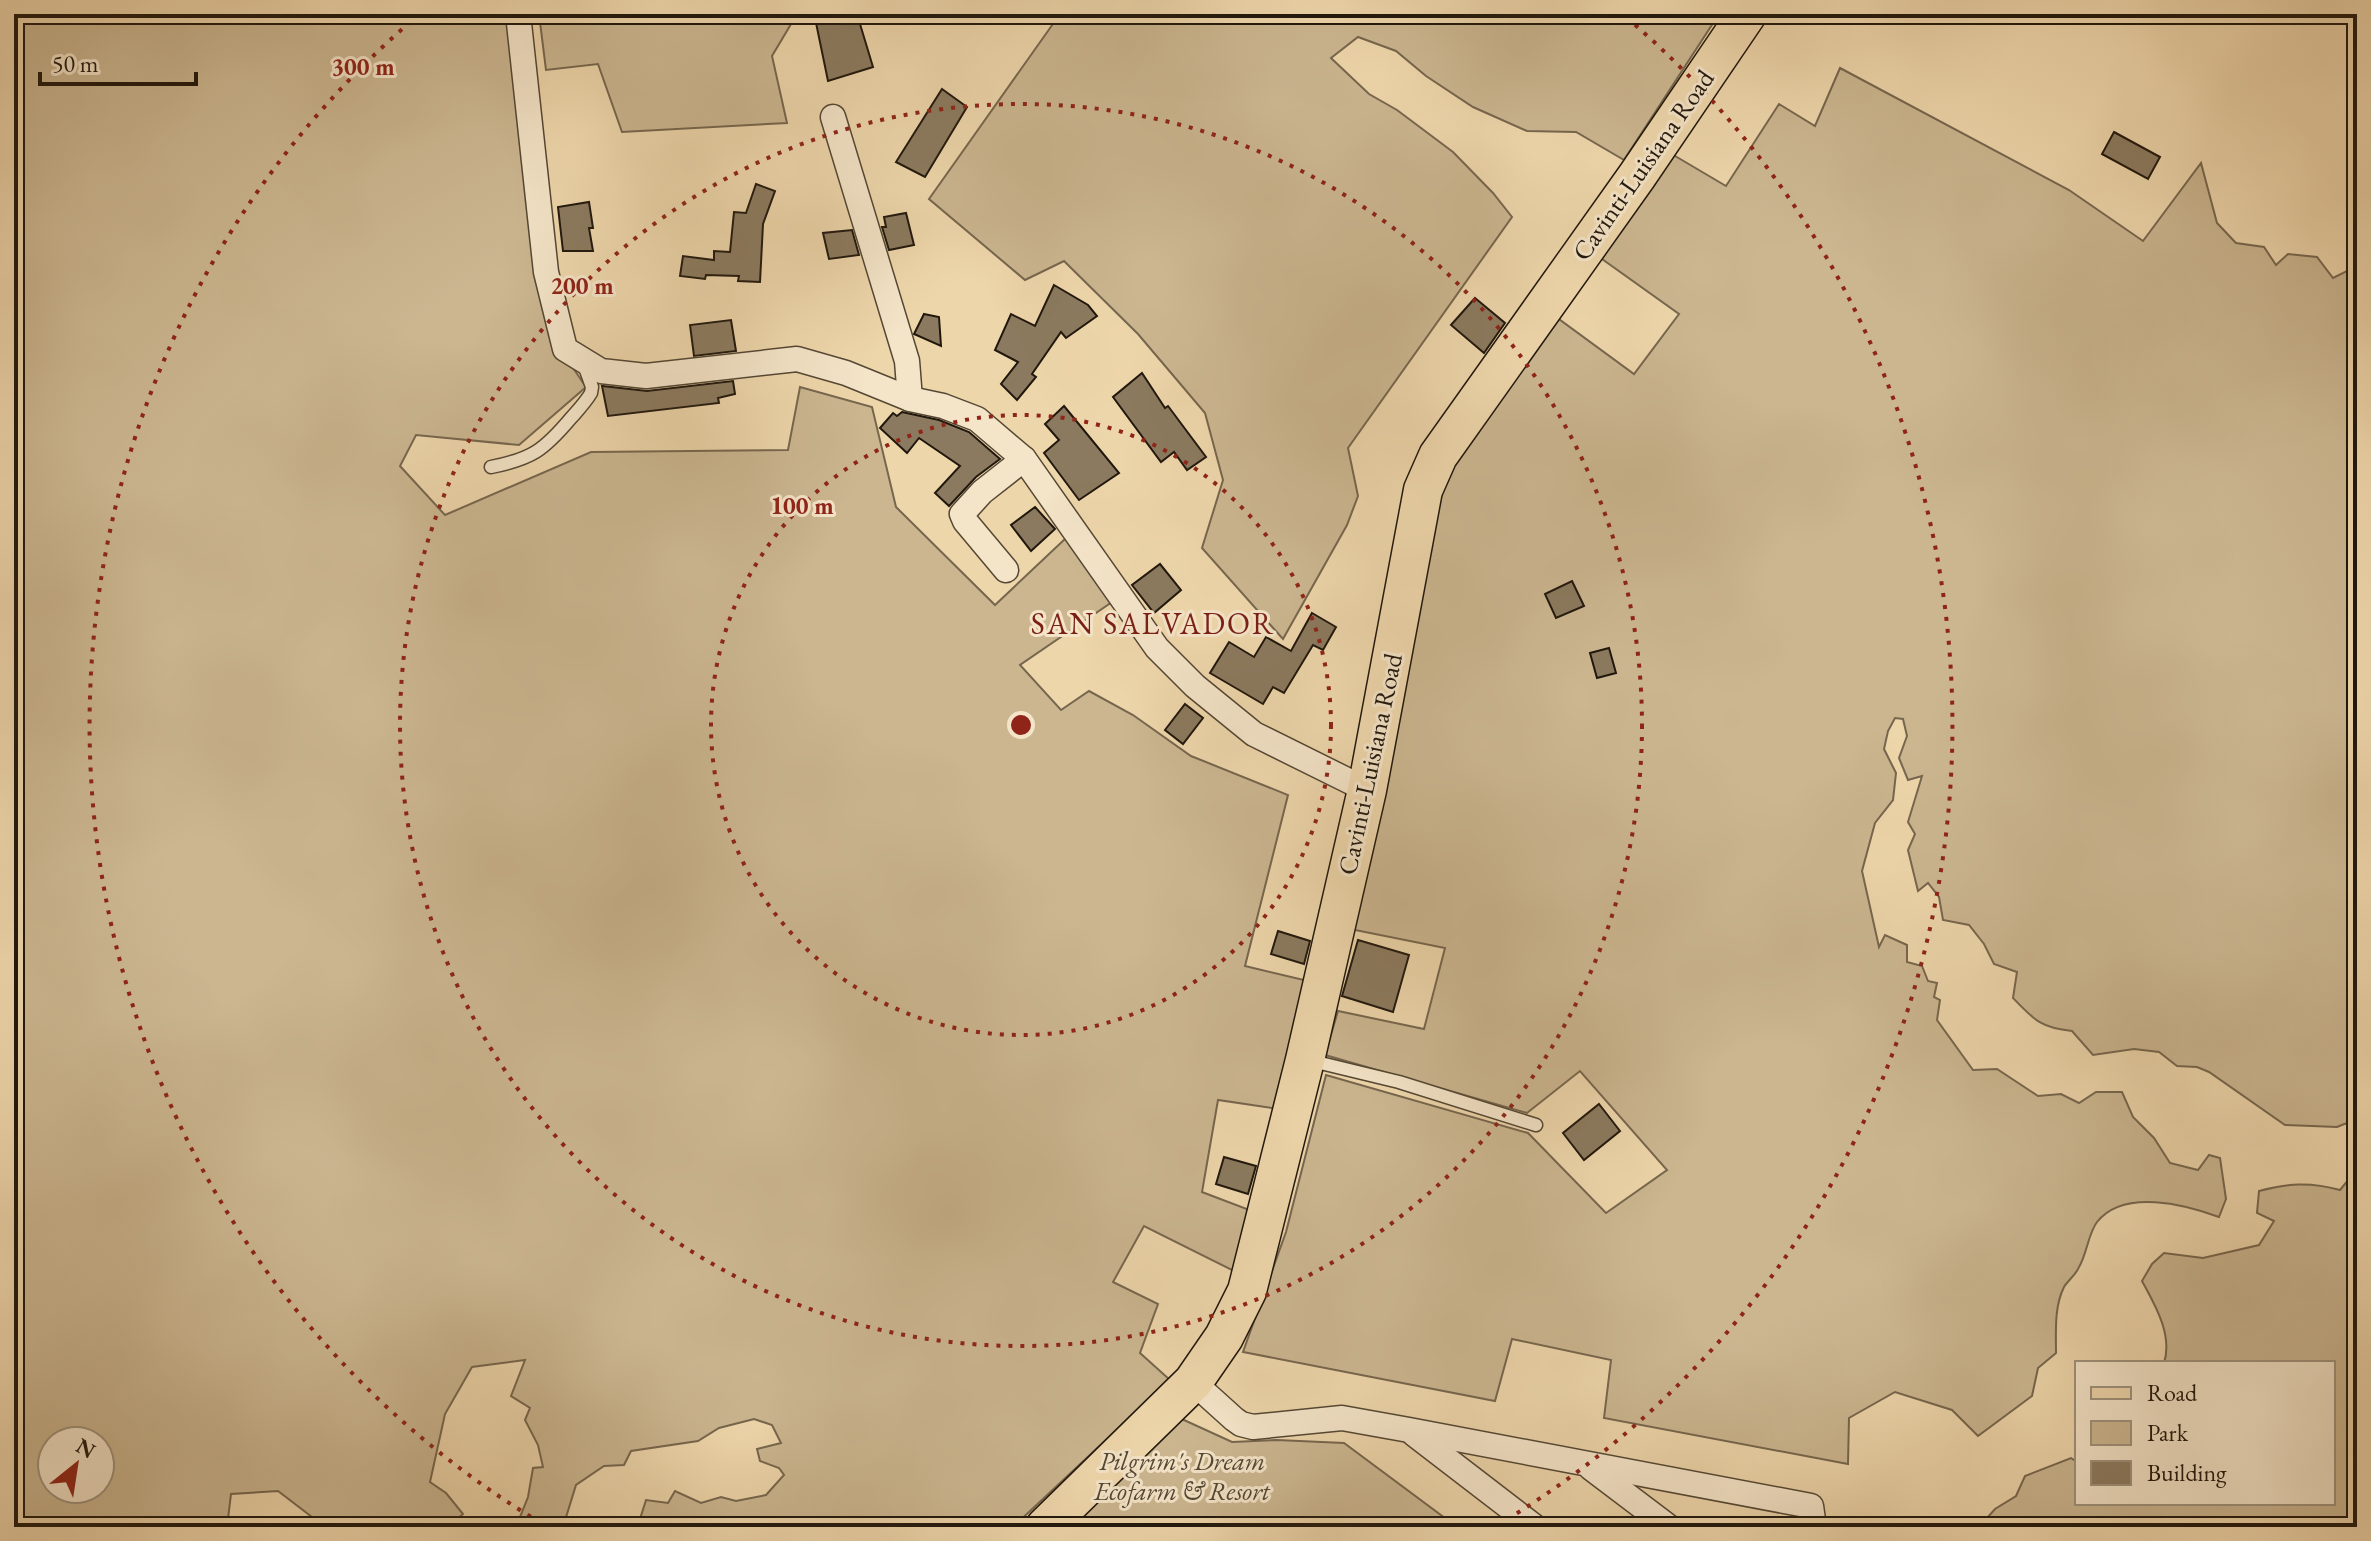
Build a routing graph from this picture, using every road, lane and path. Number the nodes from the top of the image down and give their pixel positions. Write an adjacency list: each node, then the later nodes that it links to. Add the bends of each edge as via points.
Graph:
1 (518, 14): 4 (street, via 546,272 565,349)
2 (1747, 14): 9 (main road, Cavinti-Luisiana Road, via 1438,456 1423,490)
3 (833, 117): 5 (street, via 907,361)
4 (582, 359): 5 (street, via 601,371 646,376 797,359); 7 (lane, via 592,387 587,400 547,446 521,461)
5 (910, 399): 6 (street, via 977,419)
6 (1024, 459): 8 (street, via 962,514); 9 (street, via 1157,648 1195,686 1254,734)
7 (491, 467)
8 (1006, 570)
9 (1367, 790): 10 (main road, Cavinti-Luisiana Road)
10 (1305, 1060): 11 (lane, via 1399,1082); 12 (main road, Cavinti-Luisiana Road, via 1247,1291)
11 (1536, 1125)
12 (1193, 1382): 13 (street, via 1241,1424 1253,1427 1342,1418); 15 (main road, Cavinti-Luisiana Road)
13 (1409, 1430): 14 (street); 16 (street)
14 (1587, 1465): 17 (street); 18 (street, via 1811,1506)
15 (1045, 1527)
16 (1535, 1527)
17 (1669, 1527)
18 (1814, 1527)

